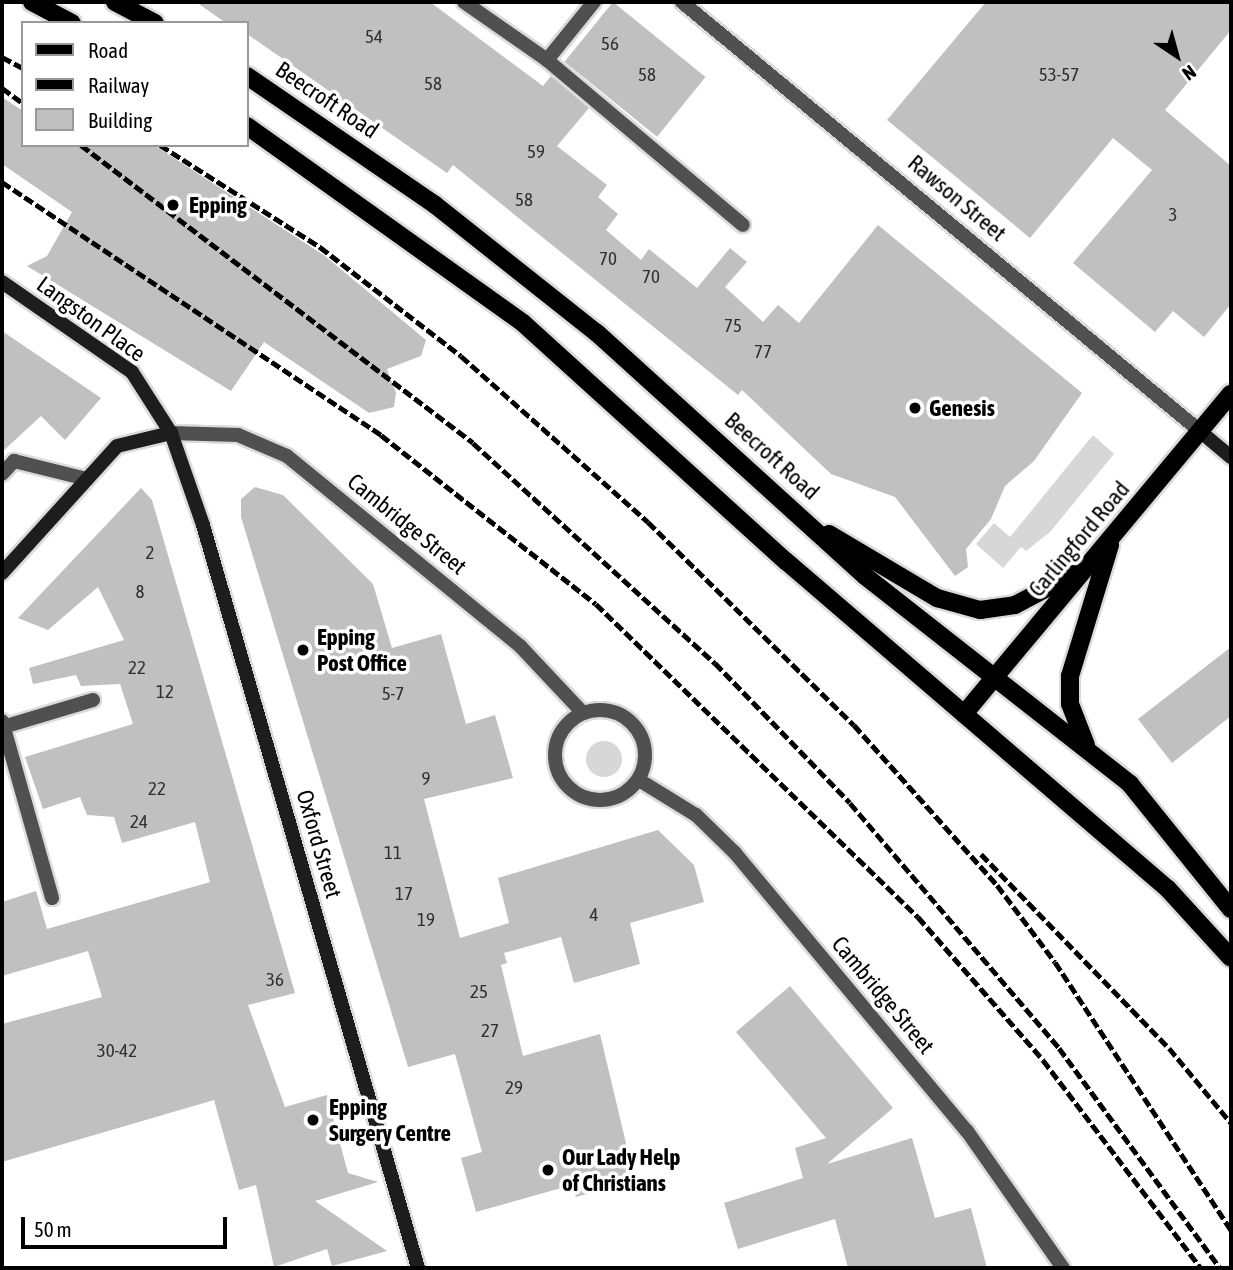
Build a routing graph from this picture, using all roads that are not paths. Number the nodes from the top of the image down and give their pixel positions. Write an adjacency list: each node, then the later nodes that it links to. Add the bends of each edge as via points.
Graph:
1 (32, 2): 8 (main road)
2 (115, 2): 9 (main road)
3 (464, 2): 7 (street)
4 (486, 2): 7 (street)
5 (594, 2): 10 (street)
6 (682, 2): 16 (street, Rawson Street)
7 (487, 17): 10 (street)
8 (68, 21)
9 (151, 21)
10 (547, 60): 13 (street)
11 (248, 77): 21 (main road, Beecroft Road, via 386,169 553,295)
12 (248, 127): 27 (main road, via 523,323)
13 (743, 225)
14 (2, 282): 17 (street, Langston Place, via 132,372)
15 (1231, 394): 16 (main road, Carlingford Road)
16 (1201, 432): 18 (street); 22 (main road, Carlingford Road)
17 (171, 433): 20 (street, via 117,446); 26 (street, Cambridge Street, via 238,435 287,456 520,646); 34 (street, Oxford Street, via 203,525)
18 (1231, 457)
19 (2, 474): 20 (street, via 14,461)
20 (86, 479): 23 (street)
21 (804, 519): 22 (main road, via 937,598 980,610 1016,606 1050,590); 24 (main road, Beecroft Road, via 864,576)
22 (1112, 538): 24 (main road, Carlingford Road); 29 (main road, via 1070,676 1070,704 1083,743)
23 (3, 567)
24 (995, 677): 27 (main road, Carlingford Road); 29 (main road, Beecroft Road)
25 (93, 700): 28 (street)
26 (583, 713): 30 (street, via 611,711 635,726 646,752); 30 (street, via 556,745 565,785 603,801)
27 (964, 714): 33 (main road, via 1168,889)
28 (3, 724): 31 (street)
29 (1107, 765): 32 (main road, Beecroft Road, via 1175,835)
30 (639, 780): 35 (street, Cambridge Street, via 696,815 735,853 967,1131)
31 (52, 898)
32 (1231, 909)
33 (1231, 958)
34 (418, 1268)
35 (1063, 1268)

